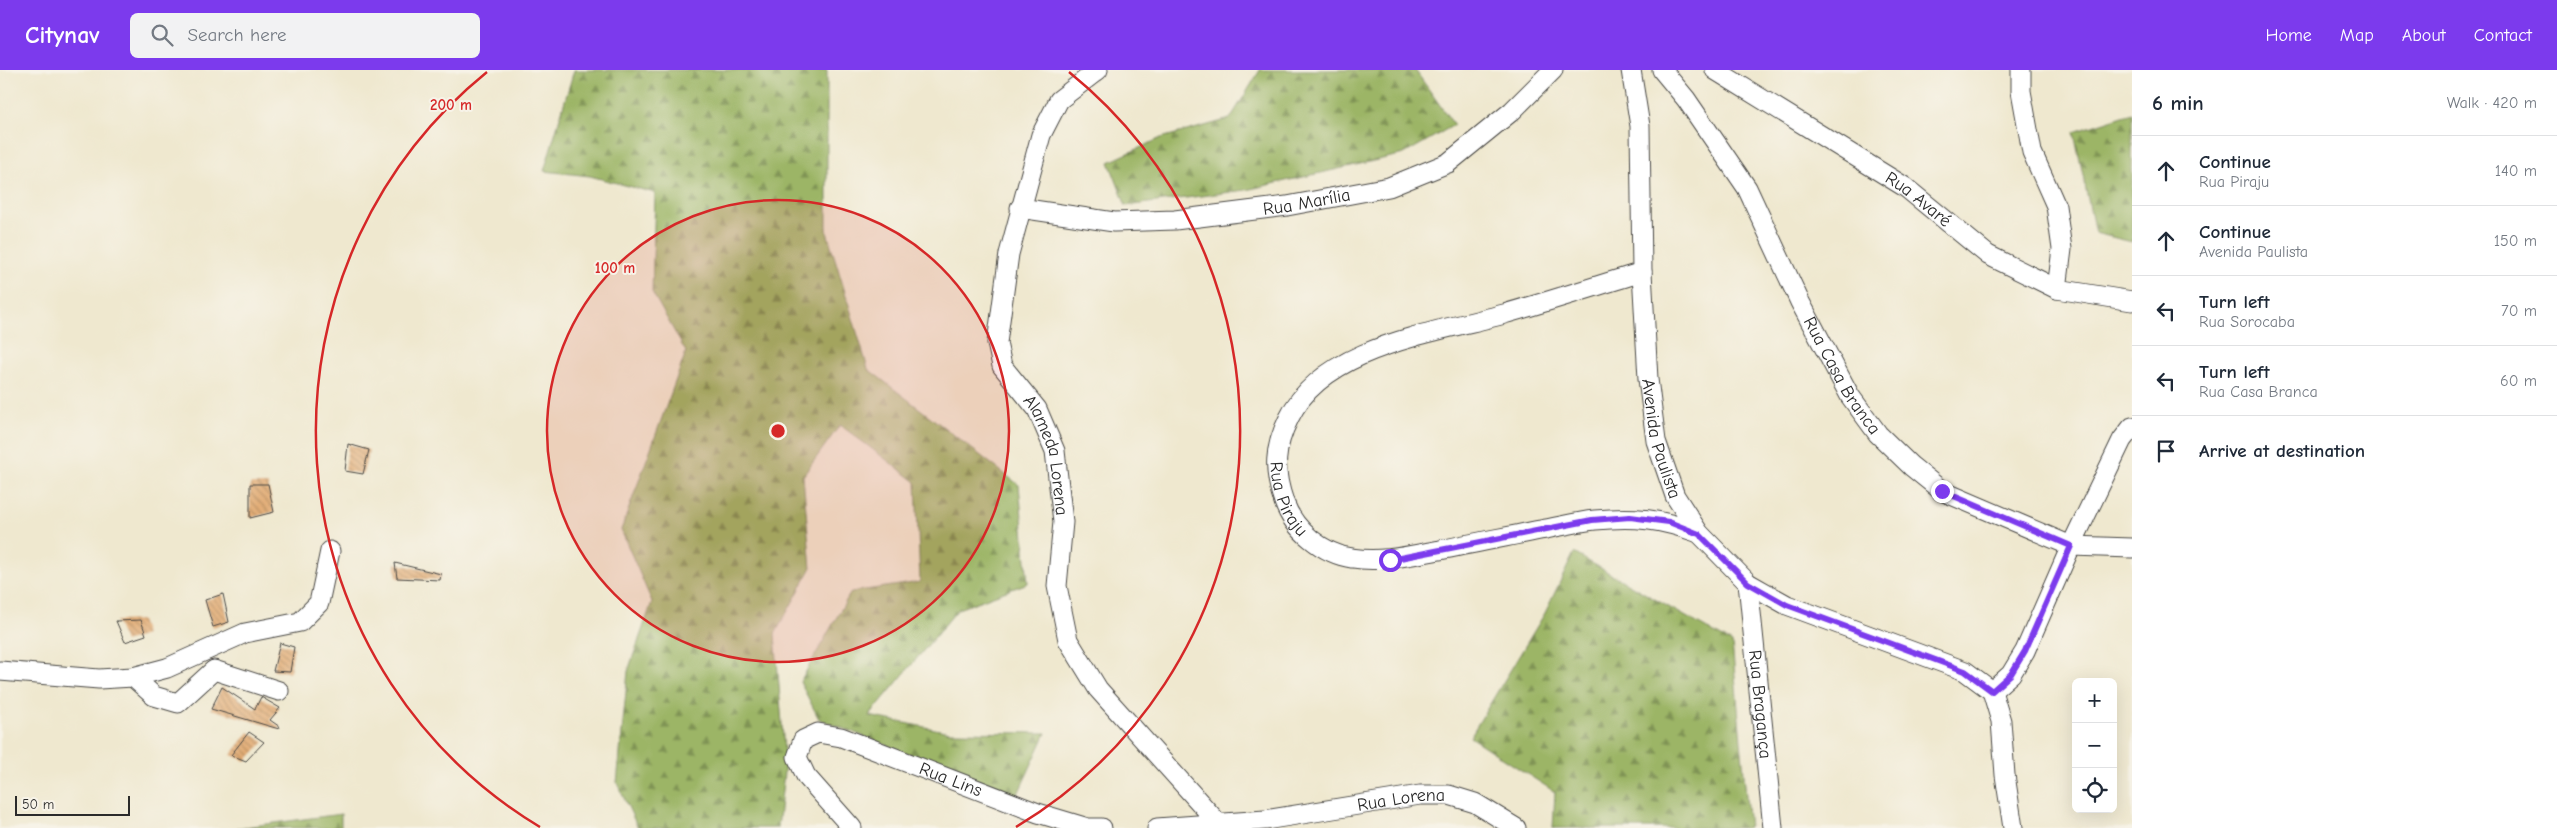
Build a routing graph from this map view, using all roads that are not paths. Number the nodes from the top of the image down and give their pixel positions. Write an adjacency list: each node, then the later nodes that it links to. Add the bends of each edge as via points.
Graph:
1 (1098, 70): 7 (street, Alameda Lorena, via 1058,100 1041,135)
2 (1553, 70): 7 (street, Rua Marília, via 1512,111 1448,163 1389,187 1287,206 1175,220 1114,222)
3 (1631, 70): 8 (street, Avenida Paulista, via 1640,126)
4 (1662, 70): 13 (street, Rua Casa Branca, via 1686,99 1747,188 1800,302 1850,396 1878,434 1942,491)
5 (1715, 70): 9 (street, Rua Avaré, via 1905,187 1988,256)
6 (2021, 70): 9 (street, via 2021,91 2032,152 2056,206 2062,249)
7 (1020, 208): 21 (street, Alameda Lorena, via 1009,254 997,343 1002,366 1037,409 1055,450 1063,522 1056,586 1068,640 1098,688)
8 (1642, 272): 12 (street, Avenida Paulista, via 1648,380 1656,441 1675,496); 12 (street, Rua Piraju, via 1502,315 1385,346 1352,360 1322,379 1296,404 1278,440 1277,481 1289,516 1314,543 1351,558 1390,560 1592,520 1630,517 1669,522)
9 (2057, 289): 10 (street, Rua Avaré)
10 (2132, 301)
11 (2132, 427): 13 (street, via 2122,440)
12 (1699, 534): 16 (street, Avenida Paulista)
13 (2071, 546): 14 (street, Rua Casa Branca); 20 (street, via 2025,651 2011,674)
14 (2132, 548)
15 (330, 551): 18 (street, via 319,603 300,622 245,633 167,668)
16 (1748, 583): 20 (street, Avenida Paulista, via 1787,605 1965,671); 26 (street, Rua Bragança)
17 (0, 671): 18 (street, via 99,679)
18 (133, 677): 19 (street, via 154,696 178,703 214,670)
19 (279, 691)
20 (1992, 691): 27 (street, via 2001,722)
21 (1219, 824): 24 (street); 25 (street, Rua Lorena, via 1265,820 1420,795 1449,795 1474,803)
22 (852, 828): 23 (street, Rua Lins, via 806,776 797,757 802,740 818,733 841,737 1038,813 1088,828)
23 (1102, 828)
24 (1158, 828)
25 (1516, 828)
26 (1773, 828)
27 (2013, 828)

